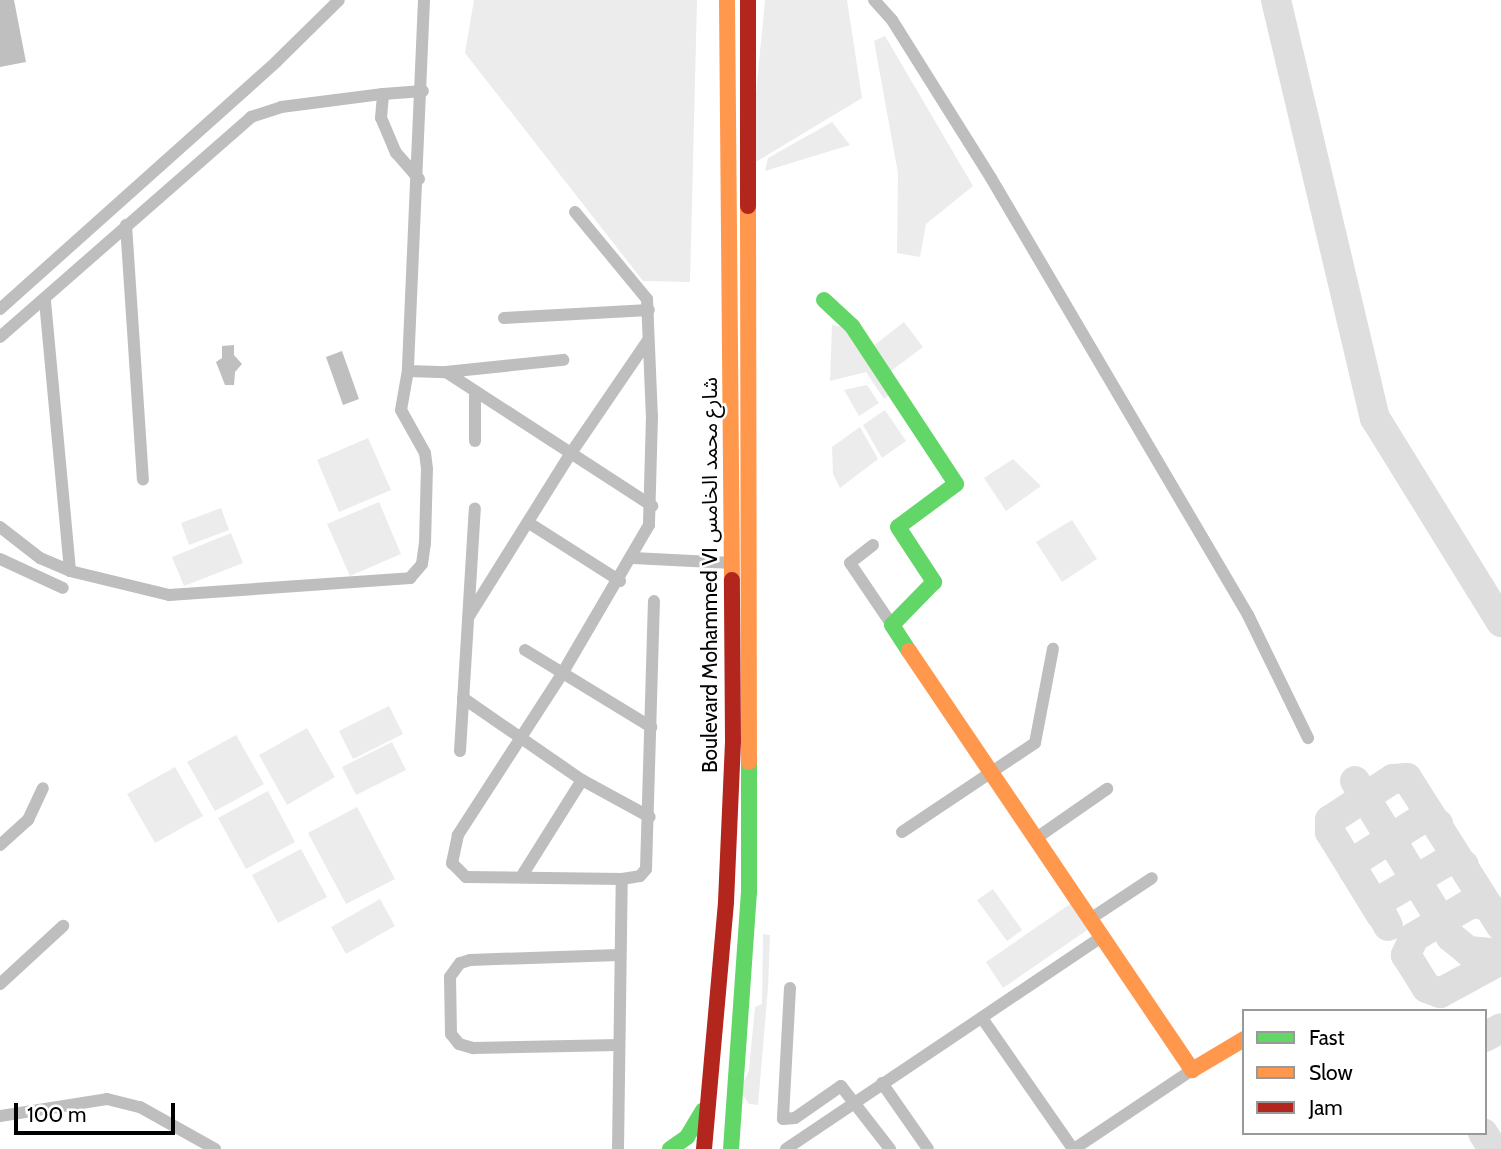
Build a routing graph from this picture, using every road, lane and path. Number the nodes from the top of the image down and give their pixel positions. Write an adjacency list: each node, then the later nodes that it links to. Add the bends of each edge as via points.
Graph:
1 (339, 0): 13 (street)
2 (424, 0): 6 (street)
3 (727, 0): 32 (main road, Boulevard Mohammed VI شارع محمد الخامس)
4 (748, 0): 76 (main road, Boulevard Mohammed VI شارع محمد الخامس, via 750,891)
5 (874, 0): 44 (street, via 892,20 991,178 1248,615)
6 (423, 91): 7 (street); 8 (street)
7 (383, 94): 8 (street, via 382,127 396,153); 10 (street, via 281,107 251,117)
8 (419, 179): 19 (street)
9 (575, 212): 14 (street, via 643,292)
10 (126, 225): 12 (street); 24 (street)
11 (824, 300): 38 (main road, via 852,326 956,484 898,527 934,582)
12 (45, 301): 16 (street); 33 (street)
13 (0, 309)
14 (649, 310): 15 (street); 17 (street)
15 (504, 318)
16 (0, 337)
17 (648, 340): 23 (street); 25 (street)
18 (563, 360): 20 (street)
19 (408, 371): 20 (street); 33 (street, via 401,410 425,453 427,469 422,565 410,578 169,595)
20 (446, 372): 21 (street)
21 (475, 395): 22 (street); 23 (street)
22 (475, 441)
23 (569, 456): 25 (street); 27 (street)
24 (143, 480)
25 (652, 506): 30 (street, via 649,526)
26 (475, 508): 37 (street)
27 (529, 523): 34 (street); 37 (street)
28 (0, 527): 33 (street, via 40,558)
29 (873, 545): 38 (street, via 850,563)
30 (633, 558): 32 (street, via 654,563); 34 (street)
31 (0, 559): 35 (street)
32 (732, 563): 69 (main road, Boulevard Mohammed VI شارع محمد الخامس, via 734,700 726,902)
33 (70, 571)
34 (620, 581): 41 (street)
35 (63, 588)
36 (654, 601): 43 (street)
37 (469, 616): 42 (street)
38 (892, 625): 47 (main road)
39 (1053, 649): 47 (street, via 1035,743)
40 (525, 650): 41 (street)
41 (562, 674): 43 (street); 45 (street)
42 (463, 698): 45 (street); 46 (street)
43 (651, 727): 51 (street)
44 (1308, 738)
45 (520, 739): 48 (street); 55 (street, via 458,835 452,863 466,877)
46 (460, 751)
47 (992, 775): 52 (street); 53 (main road)
48 (582, 780): 51 (street); 55 (street)
49 (43, 788): 54 (street, via 28,820)
50 (1107, 789): 53 (street)
51 (650, 817): 57 (street, via 646,869 640,876)
52 (902, 832)
53 (1035, 839): 58 (main road)
54 (0, 845)
55 (523, 874): 57 (street)
56 (1152, 878): 58 (street)
57 (622, 880): 61 (street)
58 (1090, 919): 60 (main road)
59 (63, 926): 62 (street)
60 (1102, 937): 64 (street); 67 (main road)
61 (619, 955): 66 (street); 66 (street, via 470,960 460,962 450,977 451,1034 459,1044 473,1048)
62 (0, 984)
63 (790, 988): 70 (street, via 783,1119 794,1118 841,1086)
64 (982, 1018): 68 (street); 80 (street)
65 (1242, 1040): 67 (main road)
66 (619, 1045): 73 (street)
67 (1192, 1070): 80 (street)
68 (883, 1083): 70 (street); 79 (street)
69 (708, 1100): 74 (main road, via 687,1137); 75 (main road, Boulevard Mohammed VI شارع محمد الخامس)
70 (855, 1101): 77 (street); 78 (street)
71 (0, 1116): 72 (street, via 107,1100 140,1107)
72 (215, 1149)
73 (618, 1149)
74 (670, 1149)
75 (704, 1149)
76 (731, 1149)
77 (786, 1149)
78 (890, 1149)
79 (928, 1149)
80 (1073, 1149)

